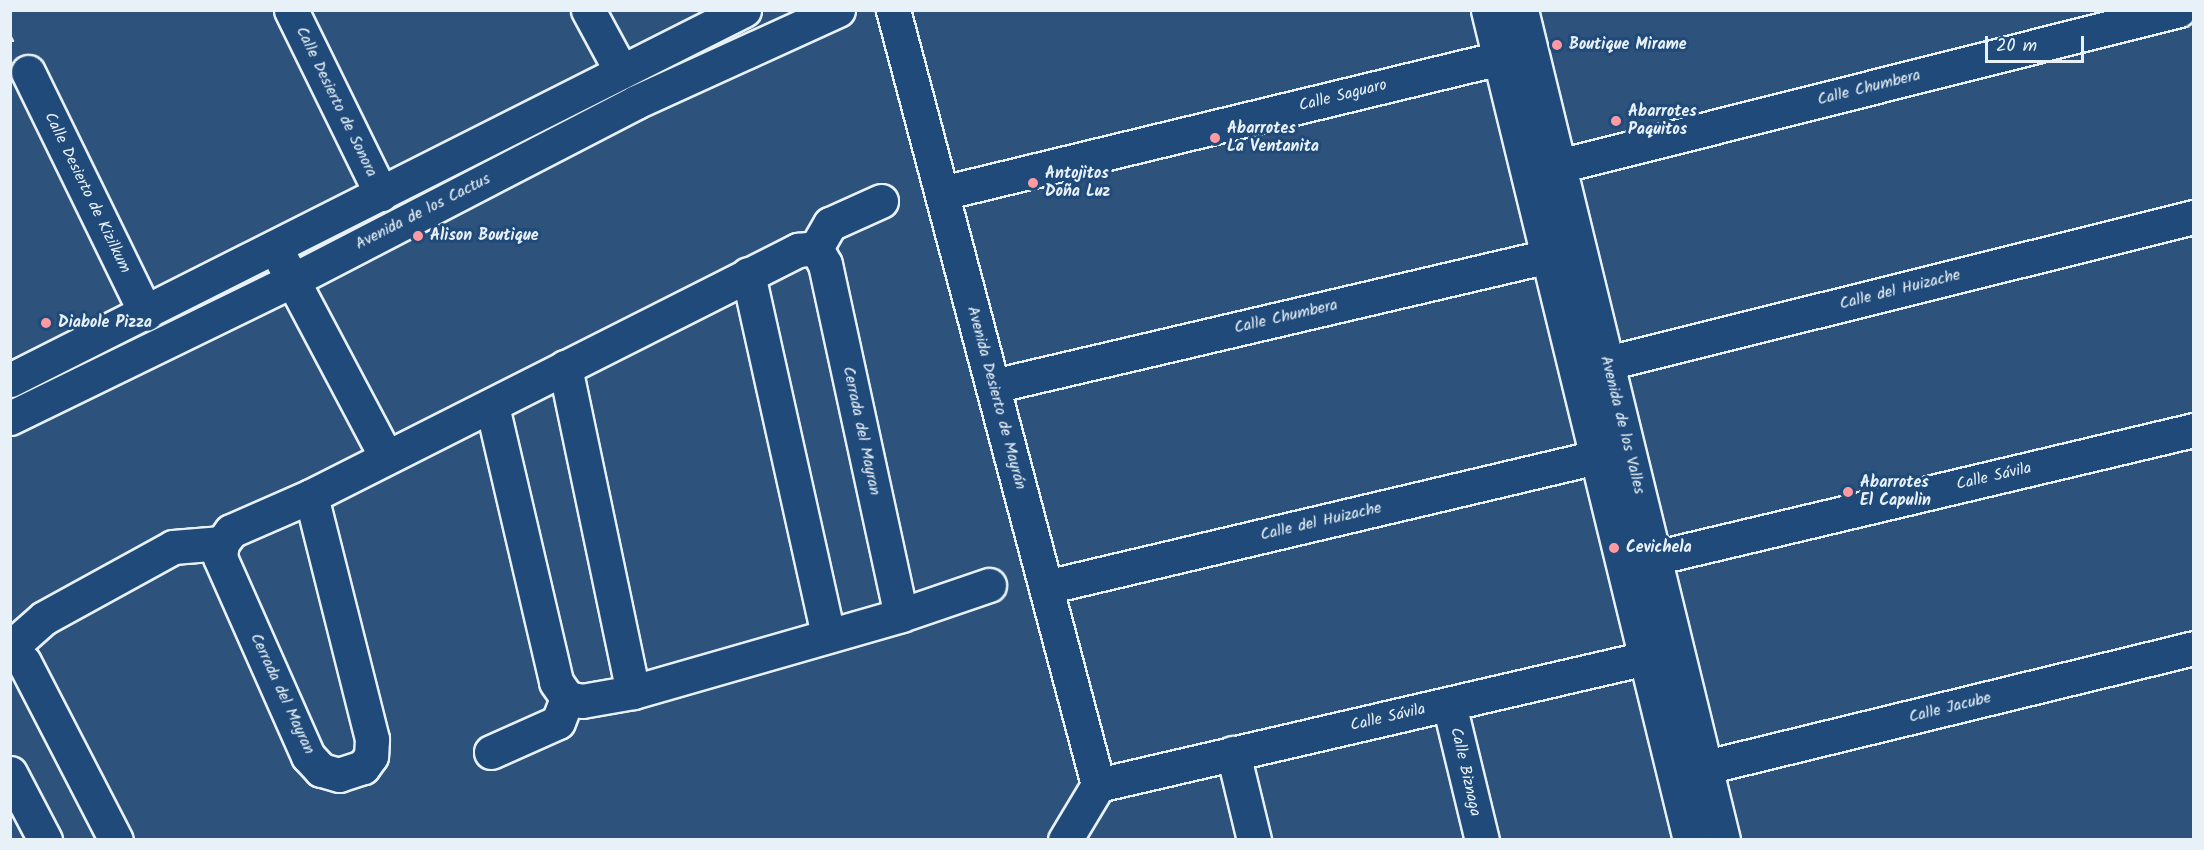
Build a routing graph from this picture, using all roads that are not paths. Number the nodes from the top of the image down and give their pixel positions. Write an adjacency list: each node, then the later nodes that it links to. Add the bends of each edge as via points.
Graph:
1 (291, 10): 14 (street, Calle Desierto de Sonora)
2 (588, 10): 10 (street)
3 (744, 10): 10 (street)
4 (838, 10): 21 (street, Avenida de los Cactus, via 636,102)
5 (893, 10): 13 (street, Avenida Desierto de Mayrán)
6 (1488, 10): 9 (street, Avenida de los Valles)
7 (1521, 10): 12 (street, Avenida de los Valles)
8 (2179, 10): 12 (street, Calle Chumbera)
9 (1500, 58): 13 (street, Calle Saguaro); 19 (street, Avenida de los Valles)
10 (621, 71): 14 (street)
11 (28, 72): 22 (street, Calle Desierto de Kizilkum)
12 (1559, 166): 19 (street, Avenida de los Valles)
13 (942, 193): 26 (street, Avenida Desierto de Mayrán)
14 (381, 194): 17 (street)
15 (881, 201): 18 (street, via 830,224)
16 (2193, 217): 23 (street, Calle del Huizache)
17 (275, 247): 21 (street); 22 (street)
18 (816, 248): 20 (street, via 798,250); 37 (street, Cerrada del Mayran, via 825,264)
19 (1564, 252): 23 (street, Avenida de los Valles); 26 (street, Calle Chumbera); 31 (street, Avenida de los Valles)
20 (748, 274): 24 (street); 38 (street)
21 (293, 280): 28 (street, Avenida de los Cactus); 30 (street)
22 (146, 314): 25 (street)
23 (1607, 363): 34 (street, Avenida de los Valles)
24 (565, 367): 27 (street); 43 (street)
25 (10, 380)
26 (993, 386): 36 (street, Avenida Desierto de Mayrán)
27 (492, 406): 30 (street); 44 (street, via 556,682)
28 (10, 418)
29 (2193, 429): 34 (street, Calle Sávila)
30 (386, 457): 32 (street)
31 (1597, 457): 36 (street, Calle del Huizache); 42 (street, Avenida de los Valles)
32 (311, 496): 33 (street, via 231,531); 33 (street, Cerrada del Mayran, via 372,739 371,756 363,767 339,775 321,770 308,756 220,557)
33 (222, 543): 40 (street, via 173,547 45,618)
34 (1654, 558): 41 (street, Avenida de los Valles)
35 (989, 585): 37 (street)
36 (1046, 587): 50 (street, Avenida Desierto de Mayrán)
37 (901, 615): 38 (street)
38 (828, 634): 43 (street)
39 (2193, 648): 48 (street, Calle Jacube)
40 (10, 649): 52 (street, via 24,662)
41 (1677, 650): 42 (street, Calle Sávila); 48 (street, Avenida de los Valles)
42 (1645, 658): 45 (street, Calle Sávila); 56 (street, Avenida de los Valles)
43 (633, 692): 44 (street, via 582,701)
44 (567, 698): 46 (street, via 558,722)
45 (1449, 704): 47 (street, Calle Sávila); 55 (street, Calle Biznaga)
46 (491, 752)
47 (1233, 753): 50 (street, Calle Sávila); 54 (street)
48 (1706, 767): 57 (street, Avenida de los Valles)
49 (10, 773): 51 (street)
50 (1098, 785): 53 (street)
51 (45, 840)
52 (116, 840)
53 (1065, 840)
54 (1254, 840)
55 (1482, 840)
56 (1690, 840)
57 (1723, 840)

